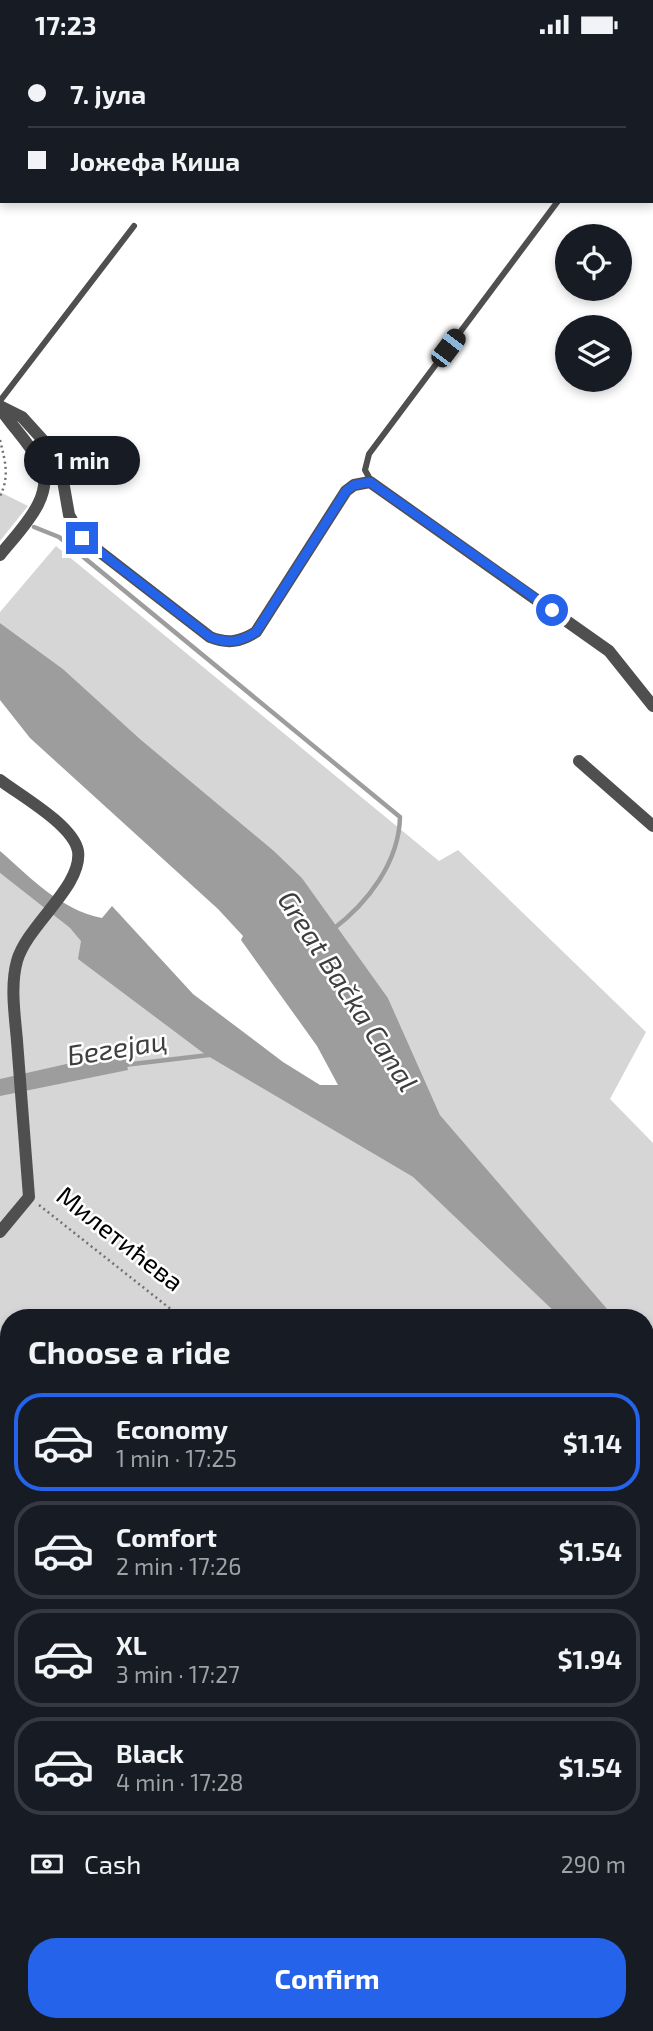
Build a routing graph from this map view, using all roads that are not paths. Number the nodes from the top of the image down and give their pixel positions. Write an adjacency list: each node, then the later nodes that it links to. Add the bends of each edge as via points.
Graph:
1 (557, 203): 4 (lane, via 369,454 365,470)
2 (134, 226): 3 (lane)
3 (0, 405): 4 (street, via 22,417 51,449 62,475 69,515 82,538 221,641 238,641 256,632 346,491 361,483); 5 (street, via 40,462 45,478 35,510)
4 (376, 484): 6 (street, via 609,651)
5 (0, 555)
6 (653, 706)
7 (579, 761): 9 (street)
8 (0, 780): 11 (street, via 60,824 75,841 78,862 16,964)
9 (653, 826)
10 (0, 997): 11 (street)
11 (15, 1004): 12 (street, via 29,1197)
12 (0, 1232)

